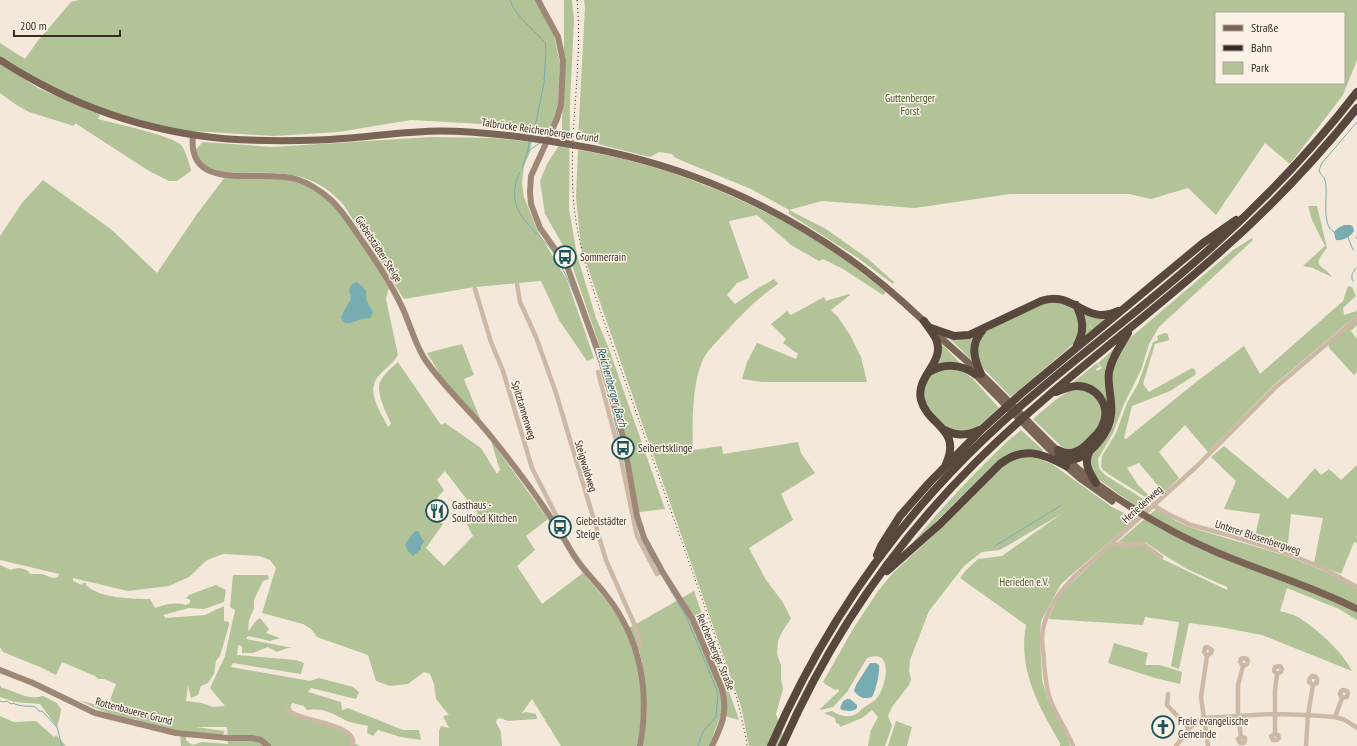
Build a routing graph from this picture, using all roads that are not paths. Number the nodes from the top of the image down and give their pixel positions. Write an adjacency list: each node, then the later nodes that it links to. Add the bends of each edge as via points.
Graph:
1 (538, 0): 24 (main road, Reichenberger Straße, via 558,37 562,84 557,119 531,176 531,204 540,228 568,266 600,357)
2 (0, 60): 5 (main road, Talbrücke Reichenberger Grund, via 41,84 91,108 134,123)
3 (1357, 92): 6 (highway, via 1318,141)
4 (1357, 108): 13 (highway, via 1300,174 1247,228)
5 (193, 135): 12 (main road, Talbrücke Reichenberger Grund, via 283,141 420,131 467,132 514,136 604,150 656,163 735,193 798,225 839,251); 32 (main road, Giebelstädter Steige, via 194,155 198,163 211,172 226,175 273,175 295,179 317,188 332,200 392,288 423,356 442,383 492,438)
6 (1255, 207): 10 (highway, via 1204,243); 35 (highway, via 1208,251 984,439 925,500)
7 (517, 284): 40 (street, Steigwaldweg, via 520,302 536,337 556,393 606,560 636,628 640,644)
8 (475, 289): 32 (street, Spitztannenweg, via 532,468 559,521)
9 (1076, 305): 10 (highway, via 1101,315 1111,314); 15 (highway, via 1062,299 1044,299); 16 (highway, via 1083,326 1081,338)
10 (1126, 307): 16 (highway)
11 (1357, 318): 29 (street, Heriedenweg, via 1277,386)
12 (924, 321): 14 (main road, Talbrücke Reichenberger Grund); 18 (highway, via 935,336 938,349 935,361)
13 (1131, 327): 20 (highway); 23 (highway, via 1110,368 1110,424 1103,436)
14 (931, 328): 15 (highway, via 961,336); 19 (main road, Talbrücke Reichenberger Grund)
15 (985, 329): 19 (highway, via 977,338 974,349)
16 (1075, 349): 21 (highway)
17 (598, 372): 24 (street, Reichenberger Straße)
18 (927, 374): 19 (highway, via 941,367 953,365); 22 (highway, via 920,389 922,404)
19 (978, 374): 25 (main road, Talbrücke Reichenberger Grund)
20 (1052, 393): 23 (highway, via 1081,386 1094,391 1101,399 1105,411 1104,423); 36 (highway, via 1005,434 956,483 917,527)
21 (983, 428): 22 (highway, via 962,435); 27 (highway)
22 (945, 430): 27 (highway, via 950,449)
23 (1087, 449): 25 (highway); 26 (highway, via 1081,457); 28 (highway, via 1088,472)
24 (624, 454): 61 (main road, Reichenberger Straße, via 644,538 660,572 693,620 722,689 725,712)
25 (1057, 454): 26 (highway)
26 (1067, 463): 28 (main road); 30 (main road, via 1081,479); 36 (highway, via 1035,453 1016,455 1004,461 940,524)
27 (945, 466): 35 (highway, via 900,516)
28 (1096, 483): 30 (main road)
29 (1154, 505): 33 (street, Heriedenweg); 37 (street, Unterer Blosenbergweg, via 1191,525 1286,553 1323,568)
30 (1136, 514): 31 (main road)
31 (1147, 520): 38 (main road, via 1204,547 1311,588); 39 (main road, via 1209,553 1310,592)
32 (561, 533): 40 (main road, Giebelstädter Steige, via 586,572 607,596)
33 (1112, 544): 34 (street, via 1143,544); 64 (street, Heriedenweg, via 1063,588 1046,618 1042,638 1045,678 1050,699)
34 (1161, 557)
35 (868, 572): 62 (highway, via 802,681)
36 (877, 580): 63 (highway, via 832,647)
37 (1357, 587)
38 (1357, 609)
39 (1357, 614)
40 (636, 649): 60 (main road, Giebelstädter Steige, via 644,711)
41 (1207, 656): 53 (street, via 1201,697)
42 (1243, 666): 51 (street, via 1238,684)
43 (0, 670): 58 (main road, Rottenbauerer Grund, via 106,716 176,733 252,738 261,740)
44 (1277, 674): 49 (street)
45 (1313, 685): 50 (street)
46 (1168, 694): 54 (street, via 1167,706)
47 (1342, 698): 52 (street)
48 (287, 709): 59 (street, via 292,714 324,722 346,732 354,739)
49 (1274, 714): 50 (street); 51 (street); 56 (street)
50 (1308, 715): 52 (street); 67 (street)
51 (1238, 716): 53 (street); 57 (street, via 1241,737 1238,741)
52 (1335, 717): 55 (street)
53 (1204, 718): 54 (street); 66 (street)
54 (1189, 728): 65 (street)
55 (1357, 728)
56 (1275, 734)
57 (1242, 745)
58 (268, 746)
59 (352, 746)
60 (640, 746)
61 (712, 746)
62 (771, 746)
63 (782, 746)
64 (1073, 746)
65 (1176, 746)
66 (1208, 746)
67 (1306, 746)

